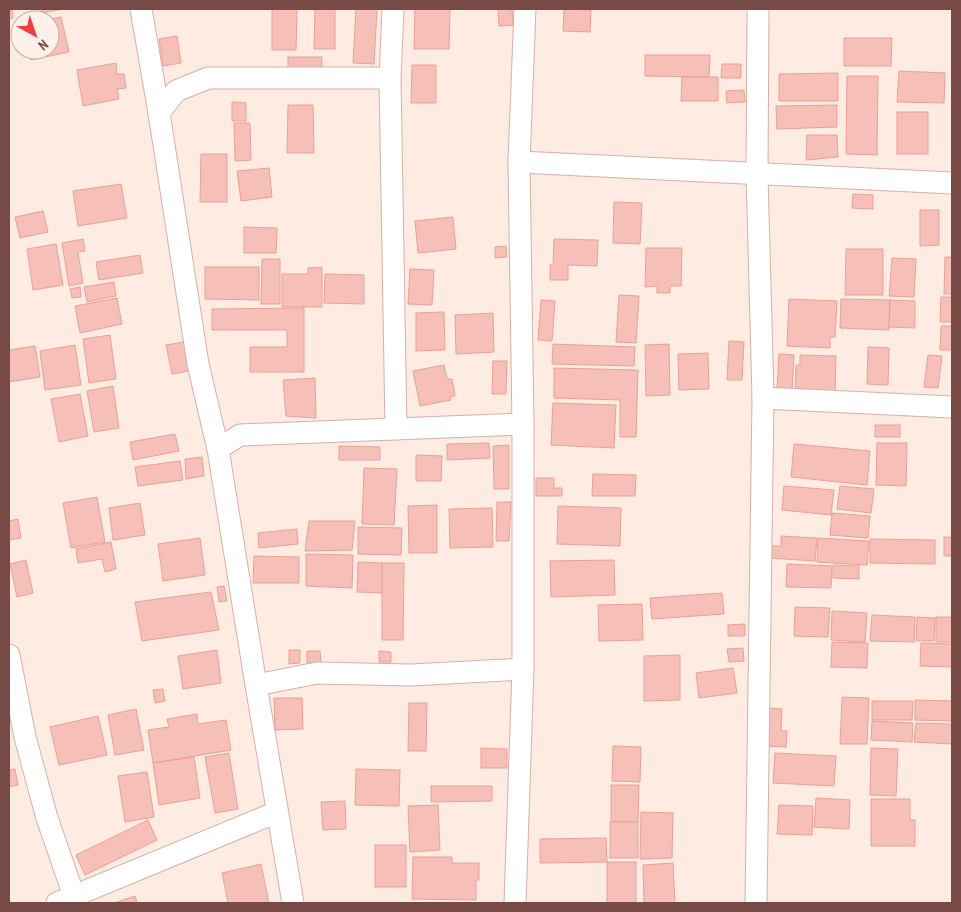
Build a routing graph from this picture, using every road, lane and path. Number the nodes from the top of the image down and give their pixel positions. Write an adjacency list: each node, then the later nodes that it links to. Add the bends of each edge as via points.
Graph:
1 (141, 9): 6 (street)
2 (393, 9): 5 (street)
3 (525, 9): 7 (street)
4 (758, 9): 8 (street)
5 (390, 78): 6 (street, via 208,78 176,91); 13 (street)
6 (159, 113): 14 (street, via 198,364)
7 (519, 162): 8 (street); 12 (street)
8 (757, 174): 9 (street); 10 (street)
9 (952, 183)
10 (763, 398): 11 (street); 22 (street)
11 (952, 407)
12 (522, 424): 13 (street); 16 (street)
13 (396, 429): 14 (street, via 240,436)
14 (218, 449): 17 (street)
15 (9, 655): 19 (street)
16 (523, 669): 17 (street, via 410,676 316,673); 21 (street)
17 (256, 685): 18 (street)
18 (277, 812): 19 (street); 20 (street)
19 (66, 900)
20 (294, 903)
21 (515, 903)
22 (756, 903)

